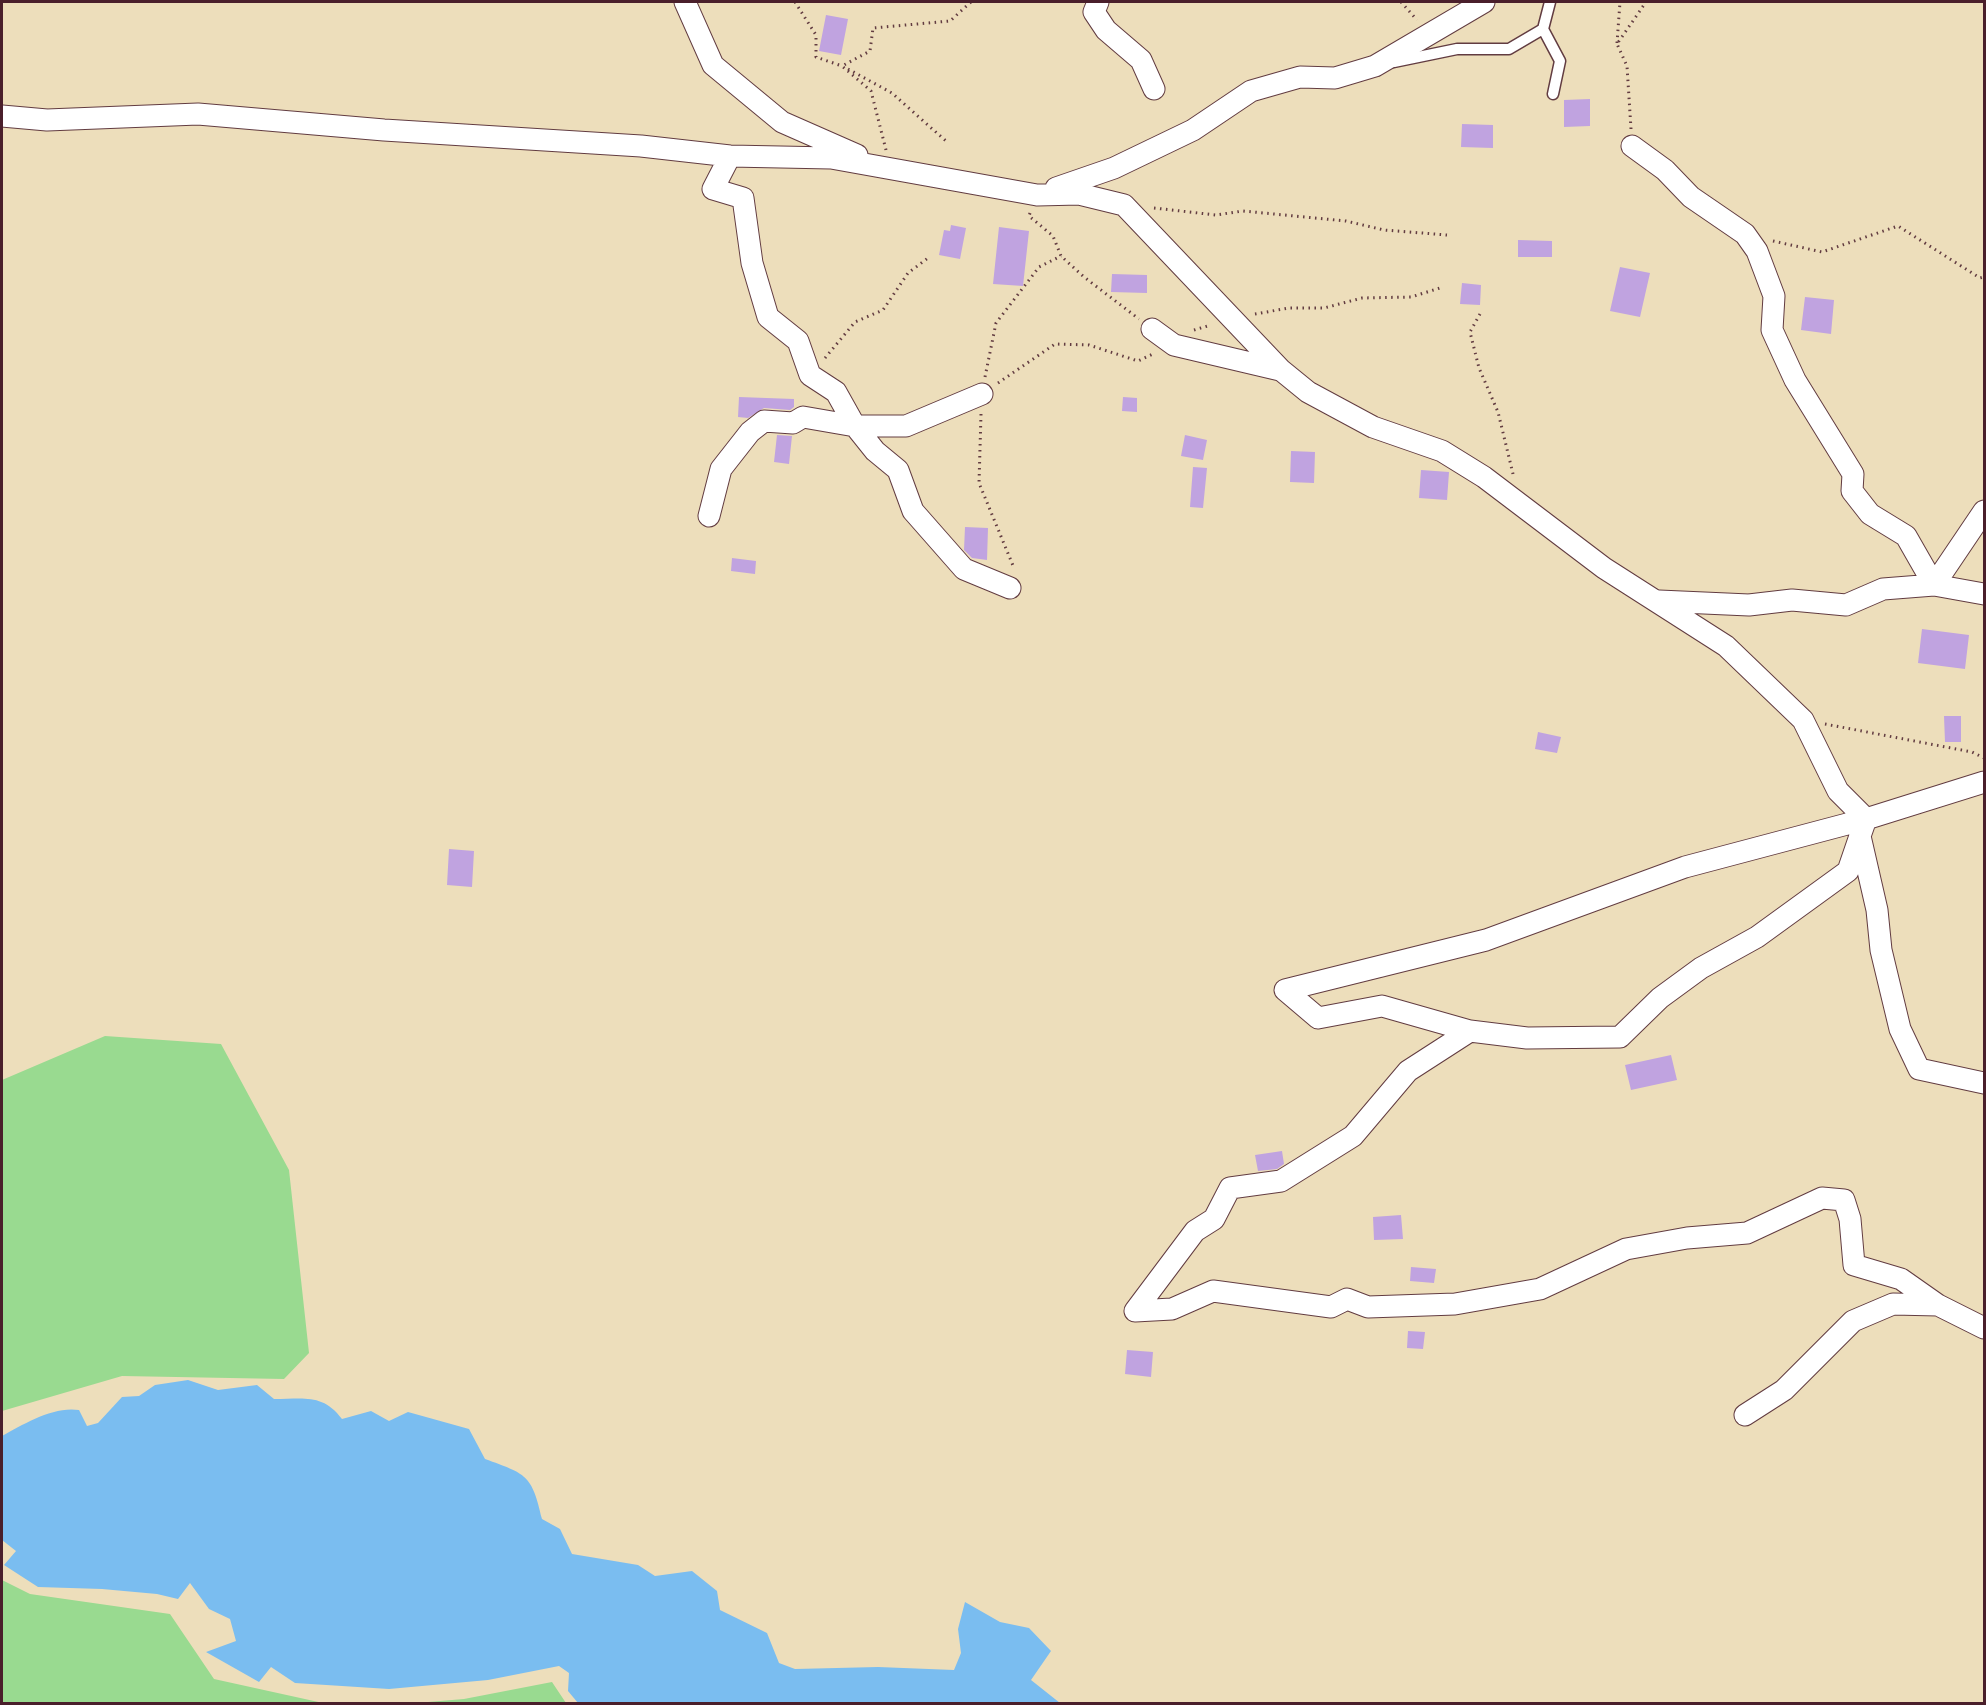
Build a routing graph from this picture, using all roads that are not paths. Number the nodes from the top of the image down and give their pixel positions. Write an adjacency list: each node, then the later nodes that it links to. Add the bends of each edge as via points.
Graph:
1 (685, 2): 12 (street, via 713,64 782,122)
2 (1098, 2): 7 (street, via 1094,12 1106,30 1141,60)
3 (1484, 2): 6 (street)
4 (1550, 2): 5 (lane)
5 (1543, 29): 6 (lane, via 1509,49 1457,49); 8 (lane, via 1560,61)
6 (1375, 66): 13 (street, via 1335,78 1300,77 1251,91 1193,130 1114,168)
7 (1154, 89)
8 (1553, 94)
9 (2, 116): 11 (street, via 47,120 198,114)
10 (1632, 146): 20 (street, via 1665,170 1690,197 1745,234 1757,251 1774,296 1772,330 1795,380 1852,474 1852,491 1870,514 1906,536)
11 (730, 156): 12 (street, via 831,158); 17 (street, via 713,189 743,198 752,263 768,316 798,341 810,375 836,392)
12 (893, 171): 13 (street)
13 (1037, 195): 15 (street, via 1080,194 1124,205)
14 (1152, 329): 15 (street, via 1174,345)
15 (1281, 370): 23 (street, via 1308,392 1373,427 1442,451 1523,504 1604,568)
16 (982, 394): 17 (street, via 906,426)
17 (855, 426): 19 (street, via 803,417 793,423 764,421 750,432 721,469); 21 (street, via 875,451 898,470 914,511 964,569)
18 (1984, 511): 20 (street)
19 (709, 516)
20 (1934, 585): 22 (street); 23 (street, via 1883,589 1846,604 1792,600 1749,605)
21 (1010, 588)
22 (1984, 594)
23 (1658, 601): 25 (street, via 1726,646 1803,720 1838,791)
24 (1984, 782): 25 (street)
25 (1863, 828): 26 (street, via 1848,871 1757,937 1701,968 1660,998 1620,1037 1527,1038); 26 (street, via 1685,867 1486,940 1285,990 1318,1018 1382,1006); 27 (street, via 1881,950 1900,1029 1920,1069)
26 (1470, 1031): 28 (street, via 1408,1071 1353,1136 1281,1181 1230,1188 1214,1220 1195,1232 1136,1311 1172,1309 1214,1292 1331,1307 1347,1299 1368,1307 1455,1304 1540,1289 1626,1249 1747,1233 1822,1198 1844,1200 1850,1219 1854,1265 1901,1279)
27 (1984, 1083)
28 (1938, 1305): 29 (street); 30 (street, via 1893,1304 1853,1321 1784,1390)
29 (1984, 1328)
30 (1745, 1415)

